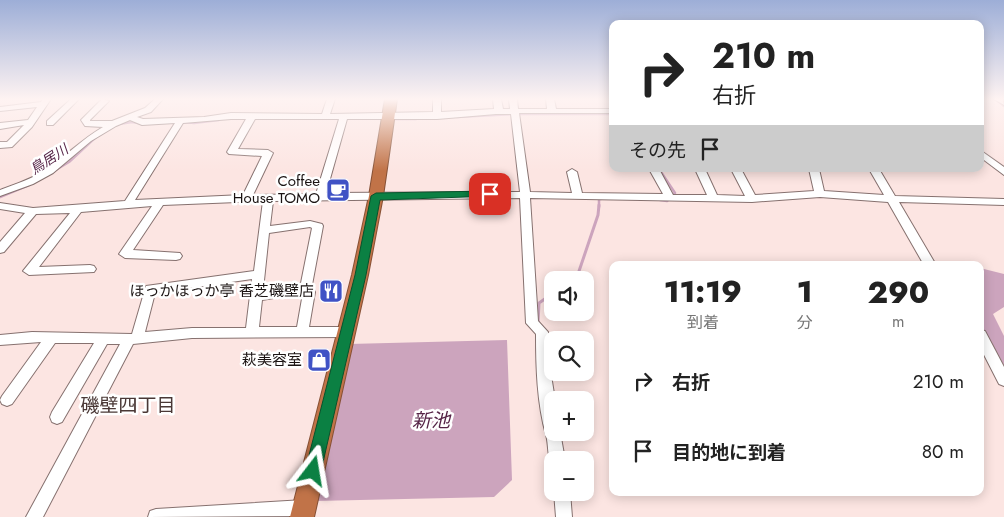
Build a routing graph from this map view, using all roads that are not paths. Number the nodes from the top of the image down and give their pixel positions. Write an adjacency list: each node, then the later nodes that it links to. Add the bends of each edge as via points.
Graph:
1 (18, 123): 10 (street)
2 (30, 123): 11 (street, via 9,145)
3 (87, 123): 9 (street)
4 (179, 123): 34 (street)
5 (248, 123): 27 (street, via 232,152 268,153)
6 (342, 123): 25 (street)
7 (385, 123): 24 (highway)
8 (515, 123): 21 (street)
9 (113, 124): 20 (street, via 88,139 50,171)
10 (0, 126)
11 (0, 145)
12 (984, 156): 19 (street)
13 (572, 172): 23 (street)
14 (656, 172): 26 (street)
15 (701, 172): 29 (street)
16 (738, 172): 30 (street)
17 (815, 172): 22 (street)
18 (876, 172): 31 (street)
19 (1004, 172)
20 (0, 194)
21 (525, 194): 23 (street); 24 (street); 55 (street, via 532,323 542,332)
22 (820, 194): 30 (street); 31 (street)
23 (578, 195): 26 (street)
24 (376, 196): 25 (street); 48 (highway)
25 (320, 197): 28 (street)
26 (671, 197): 29 (street)
27 (247, 198): 28 (street); 32 (street)
28 (268, 198): 38 (street)
29 (714, 199): 30 (street)
30 (752, 199)
31 (891, 199): 33 (street); 41 (street)
32 (160, 202): 34 (street); 40 (street, via 125,254)
33 (1004, 202)
34 (128, 204): 36 (street)
35 (0, 206): 37 (street)
36 (78, 209): 37 (street); 42 (street, via 29,271)
37 (33, 211): 39 (street)
38 (264, 230): 43 (street); 44 (street, via 310,224 318,226)
39 (0, 249)
40 (176, 256)
41 (928, 261)
42 (90, 269)
43 (259, 274): 45 (street); 51 (street, via 150,289)
44 (306, 285): 45 (street, via 298,290); 47 (street, via 309,292)
45 (256, 296): 46 (street)
46 (252, 332): 47 (street); 51 (street)
47 (302, 332): 48 (street)
48 (347, 332): 59 (highway)
49 (51, 338): 50 (street); 52 (street); 56 (street)
50 (104, 338): 51 (street); 57 (street)
51 (133, 338): 60 (street)
52 (0, 340)
53 (984, 342): 54 (street)
54 (1004, 380)
55 (546, 391)
56 (7, 400)
57 (57, 417)
58 (563, 501): 62 (street)
59 (303, 512): 61 (street)
60 (34, 517)
61 (156, 517)
62 (564, 517)

